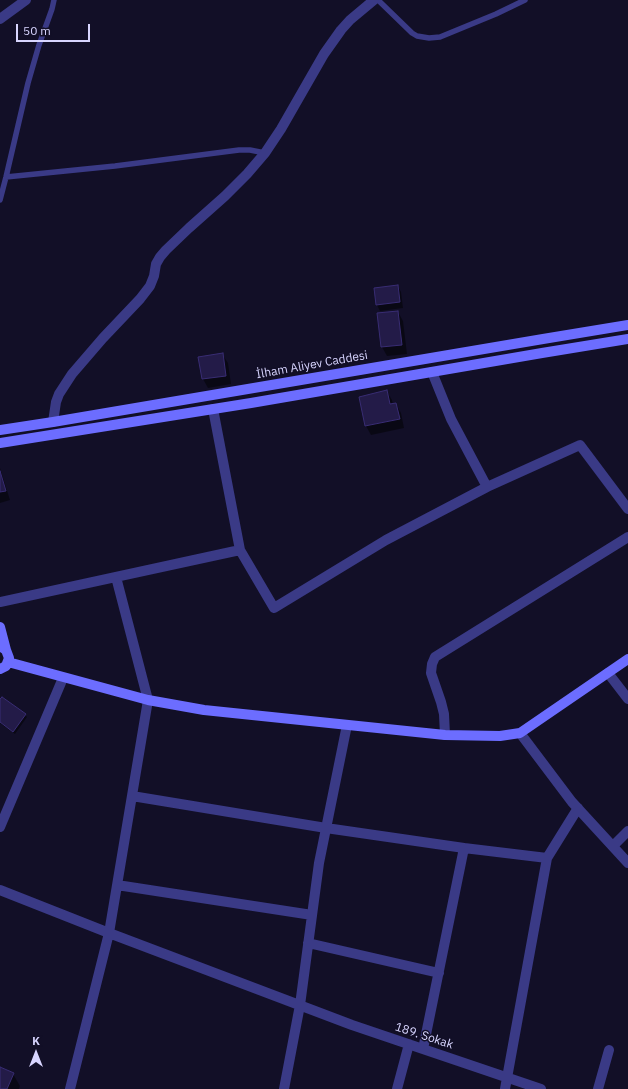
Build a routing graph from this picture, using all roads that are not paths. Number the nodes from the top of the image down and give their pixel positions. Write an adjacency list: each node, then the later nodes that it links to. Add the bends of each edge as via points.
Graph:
1 (26, 0): 6 (street)
2 (54, 0): 8 (lane, via 28,83)
3 (374, 0): 7 (street, via 341,30)
4 (378, 0): 5 (lane, via 412,33 429,38 440,37)
5 (525, 0)
6 (0, 19)
7 (265, 153): 8 (lane, via 239,150); 14 (street, via 239,183 160,257 150,286 72,374 59,394)
8 (6, 177): 9 (lane)
9 (0, 200)
10 (628, 325): 14 (main road, İlham Aliyev Caddesi)
11 (628, 339): 12 (main road)
12 (432, 372): 13 (main road); 17 (street, via 451,419)
13 (213, 409): 16 (main road); 20 (street)
14 (53, 422): 15 (main road, İlham Aliyev Caddesi)
15 (0, 430)
16 (0, 443)
17 (487, 487): 18 (street, via 580,445); 20 (street, via 386,540 274,608)
18 (628, 509)
19 (628, 537): 33 (street, via 435,657 431,673 444,714)
20 (240, 550): 21 (street)
21 (116, 577): 22 (street); 30 (street)
22 (0, 602)
23 (0, 627): 24 (main road)
24 (3, 648): 26 (main road, via 9,658)
25 (628, 659): 27 (main road)
26 (3, 668): 28 (main road)
27 (608, 672): 29 (street); 32 (main road)
28 (63, 678): 30 (main road); 36 (street)
29 (628, 699)
30 (148, 700): 31 (main road, via 204,710); 34 (street)
31 (347, 725): 33 (main road); 37 (street)
32 (520, 733): 33 (main road, via 500,736); 35 (street)
33 (445, 735)
34 (132, 796): 37 (street); 43 (street)
35 (578, 808): 39 (street); 41 (street)
36 (0, 827)
37 (326, 828): 40 (street); 45 (street)
38 (628, 832): 39 (street)
39 (613, 846): 42 (street)
40 (464, 848): 41 (street); 48 (street)
41 (547, 858): 53 (street)
42 (628, 863)
43 (117, 885): 45 (street); 46 (street)
44 (0, 890): 46 (street, 189. Sokak)
45 (312, 915): 47 (street)
46 (109, 933): 49 (street, 189. Sokak); 54 (street)
47 (308, 943): 48 (street); 49 (street)
48 (439, 973): 51 (street)
49 (300, 1005): 50 (street, 189. Sokak); 55 (street)
50 (409, 1044): 51 (street, 189. Sokak); 56 (street)
51 (423, 1049): 53 (street, 189. Sokak)
52 (609, 1050): 59 (street)
53 (507, 1077): 57 (street); 58 (street, 189. Sokak)
54 (70, 1089)
55 (284, 1089)
56 (397, 1089)
57 (505, 1089)
58 (541, 1089)
59 (598, 1089)

